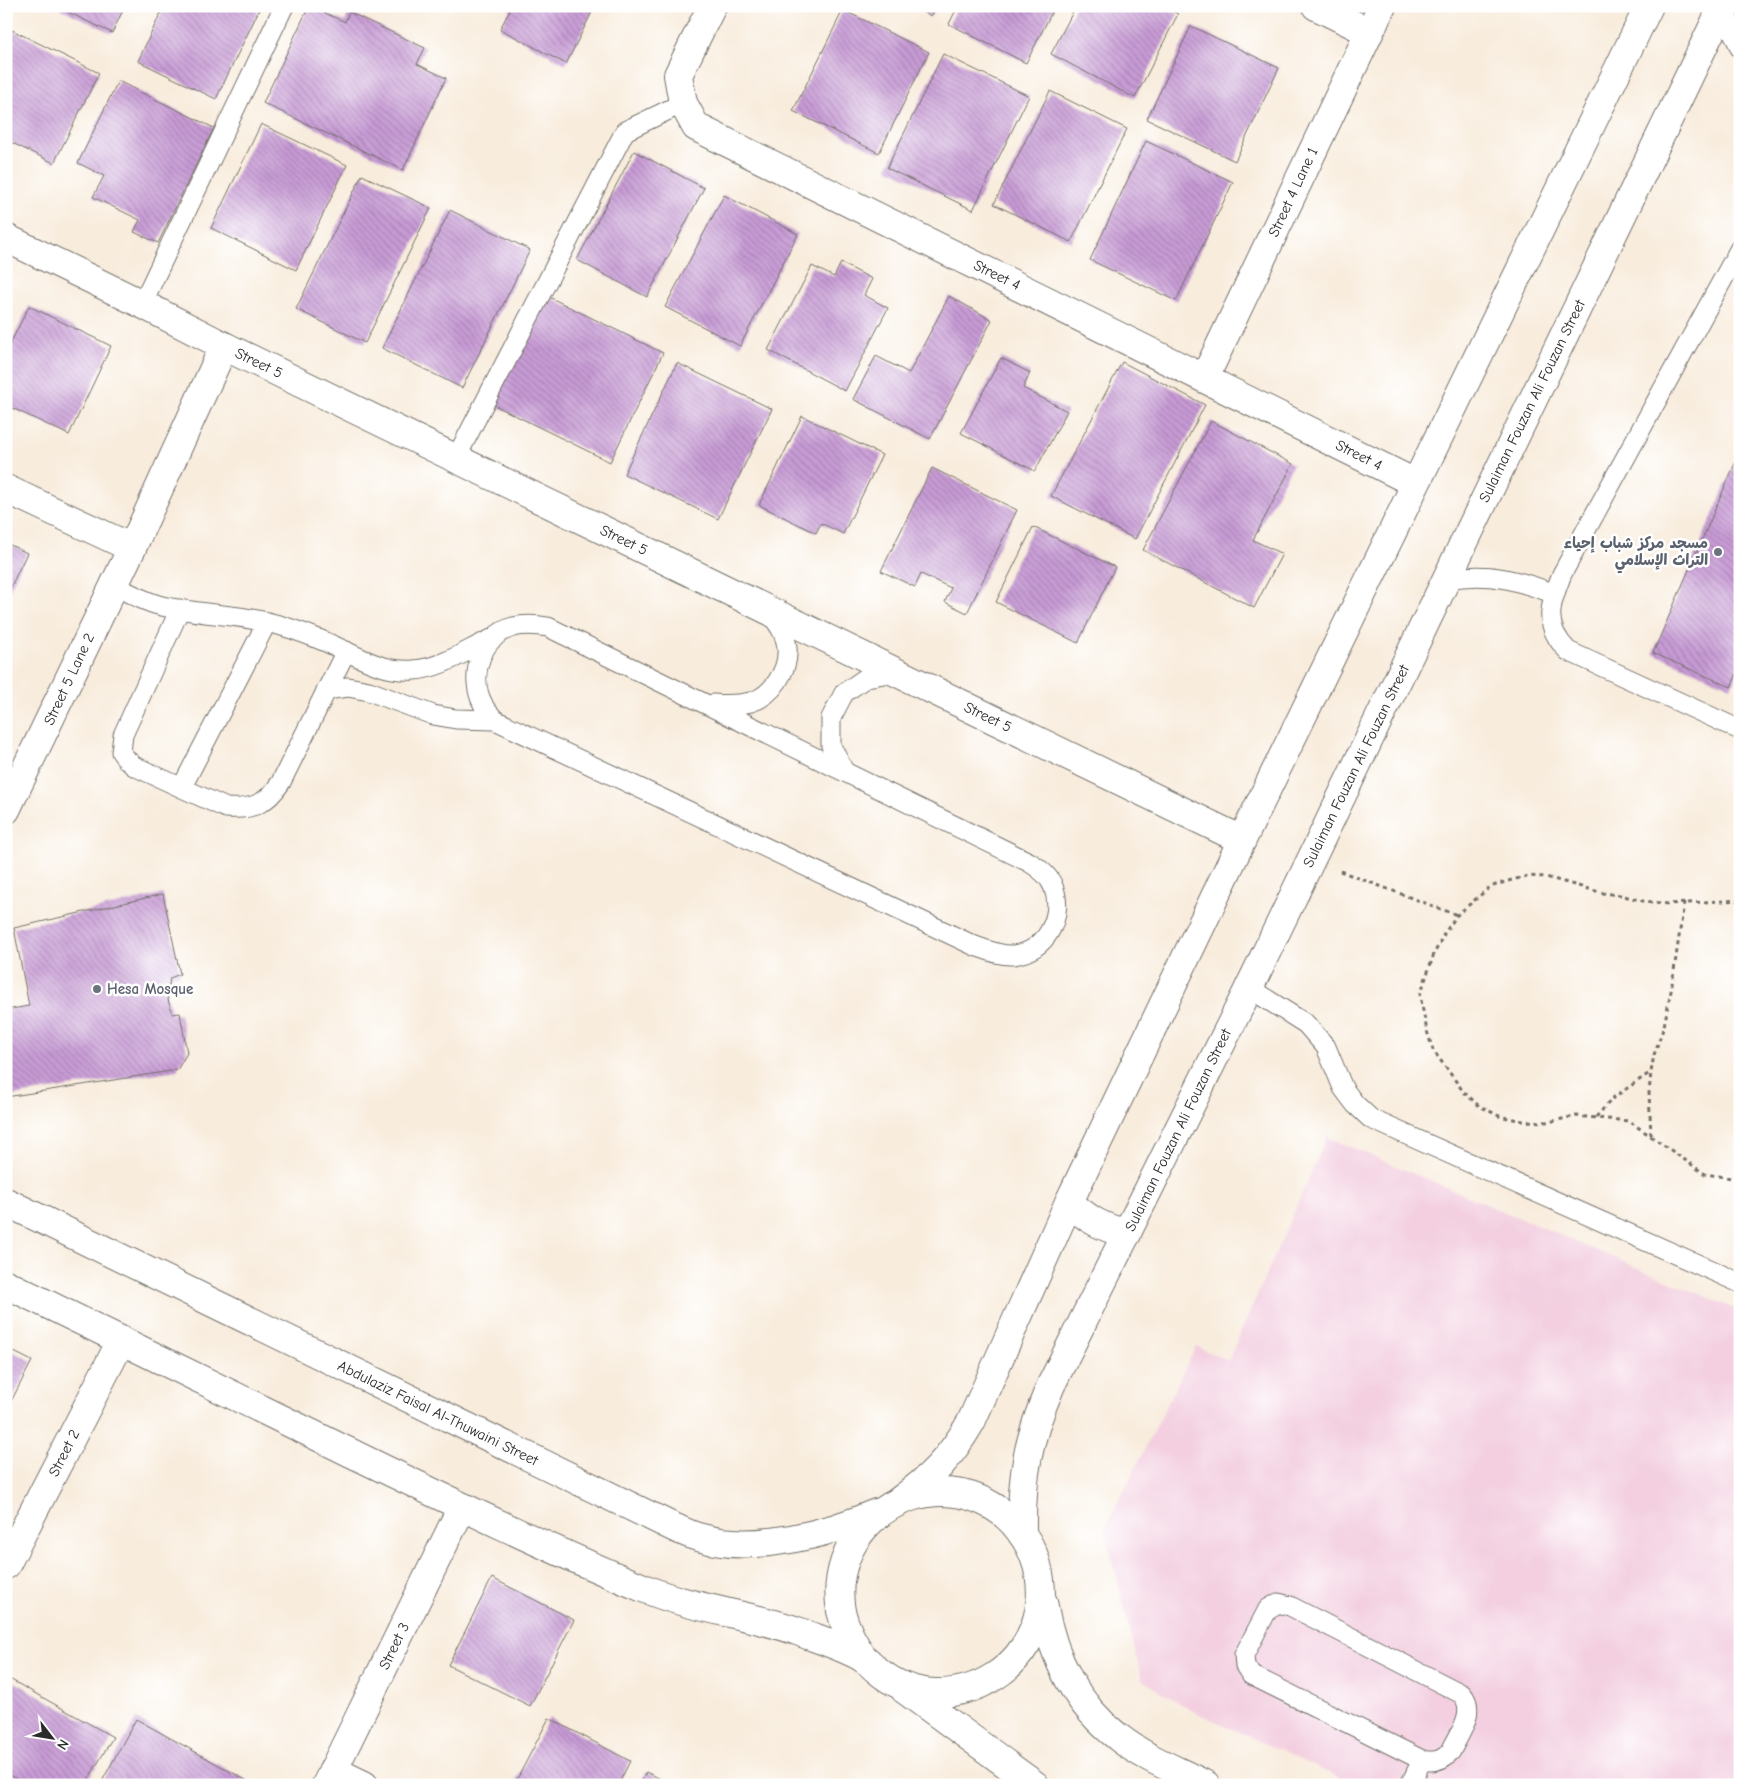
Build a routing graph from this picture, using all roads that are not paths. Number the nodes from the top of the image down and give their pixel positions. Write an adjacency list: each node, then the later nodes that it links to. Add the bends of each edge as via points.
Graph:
1 (284, 6): 12 (lane)
2 (712, 6): 9 (street, Street 4, via 678,75)
3 (1316, 6): 7 (street)
4 (1382, 6): 7 (street, Street 4 Lane 1)
5 (1649, 6): 16 (street)
6 (1724, 6): 8 (lane); 19 (street, Sulaiman Fouzan Ali Fouzan Street)
7 (1369, 32): 14 (street, Street 4 Lane 1)
8 (1740, 48)
9 (683, 103): 14 (street, Street 4, via 696,127); 15 (lane, via 625,131)
10 (6, 238): 12 (street, Street 5)
11 (1740, 248): 21 (lane, via 1562,574)
12 (142, 304): 13 (street, Street 5)
13 (224, 346): 15 (street, Street 5); 18 (street, Street 5 Lane 2)
14 (1205, 377): 16 (street, Street 4)
15 (456, 458): 23 (street, Street 5)
16 (1415, 483): 35 (street)
17 (6, 489): 18 (street)
18 (132, 548): 20 (street, Street 5 Lane 2)
19 (1446, 579): 21 (lane, via 1466,576 1508,578); 36 (street, Sulaiman Fouzan Ali Fouzan Street)
20 (114, 585): 22 (lane, via 144,601); 34 (street, Street 5 Lane 2)
21 (1555, 594): 31 (lane, via 1550,619 1559,642 1568,651)
22 (180, 609): 24 (lane); 33 (lane, via 123,735 121,752 134,766)
23 (767, 610): 27 (street, Street 5); 29 (lane, via 781,628 787,649 784,671 771,690 753,702)
24 (267, 622): 26 (lane); 33 (lane)
25 (495, 637): 26 (lane, via 434,666 414,670 382,666); 29 (lane, via 511,628 530,624 548,627); 30 (lane, via 483,651 477,669 476,688 483,706)
26 (346, 651): 28 (lane)
27 (896, 672): 32 (lane, via 867,677 844,693 831,718 831,746); 35 (street, Street 5)
28 (326, 690): 30 (lane, via 370,691 433,715); 33 (lane, via 281,782 273,794 260,803 242,809 226,808)
29 (709, 704): 32 (lane)
30 (495, 720): 32 (lane, via 975,946 993,953 1012,955 1030,950 1045,938 1055,922 1058,903 1052,885 1041,869)
31 (1740, 730)
32 (844, 771)
33 (182, 788)
34 (6, 810)
35 (1242, 840): 38 (street)
36 (1248, 988): 39 (street, Sulaiman Fouzan Ali Fouzan Street); 40 (lane, via 1306,1024 1326,1047 1343,1088 1371,1119)
37 (6, 1202): 43 (street, Abdulaziz Faisal Al-Thuwaini Street, via 702,1539 755,1543 784,1541 859,1520)
38 (1069, 1202): 39 (street, via 1095,1223); 43 (street, via 971,1422 940,1467)
39 (1127, 1234): 45 (street, Sulaiman Fouzan Ali Fouzan Street, via 1040,1411 1026,1463)
40 (1740, 1283)
41 (6, 1284): 42 (street)
42 (121, 1341): 44 (street); 46 (street, Street 2)
43 (891, 1505): 45 (street, via 930,1492 972,1496 1009,1518); 48 (street, via 857,1536 848,1552 841,1580 841,1609 846,1627)
44 (462, 1507): 48 (street, via 651,1592 781,1626 823,1640); 51 (street, Street 3)
45 (1022, 1534): 47 (street, via 1033,1552)
46 (6, 1565)
47 (1041, 1591): 49 (street, via 1040,1609 1026,1644 1015,1660 994,1677 968,1689 950,1692 913,1690); 54 (street, via 1050,1638 1067,1677 1096,1718 1118,1738 1144,1754)
48 (865, 1660): 49 (street)
49 (896, 1683): 53 (street)
50 (1422, 1760): 50 (lane, via 1435,1761 1451,1751 1469,1713 1467,1699 1462,1694 1290,1606 1278,1603 1268,1609 1244,1655 1244,1666 1251,1675); 55 (lane)
51 (330, 1777): 52 (street)
52 (364, 1785)
53 (1035, 1785)
54 (1206, 1785)
55 (1410, 1785)

